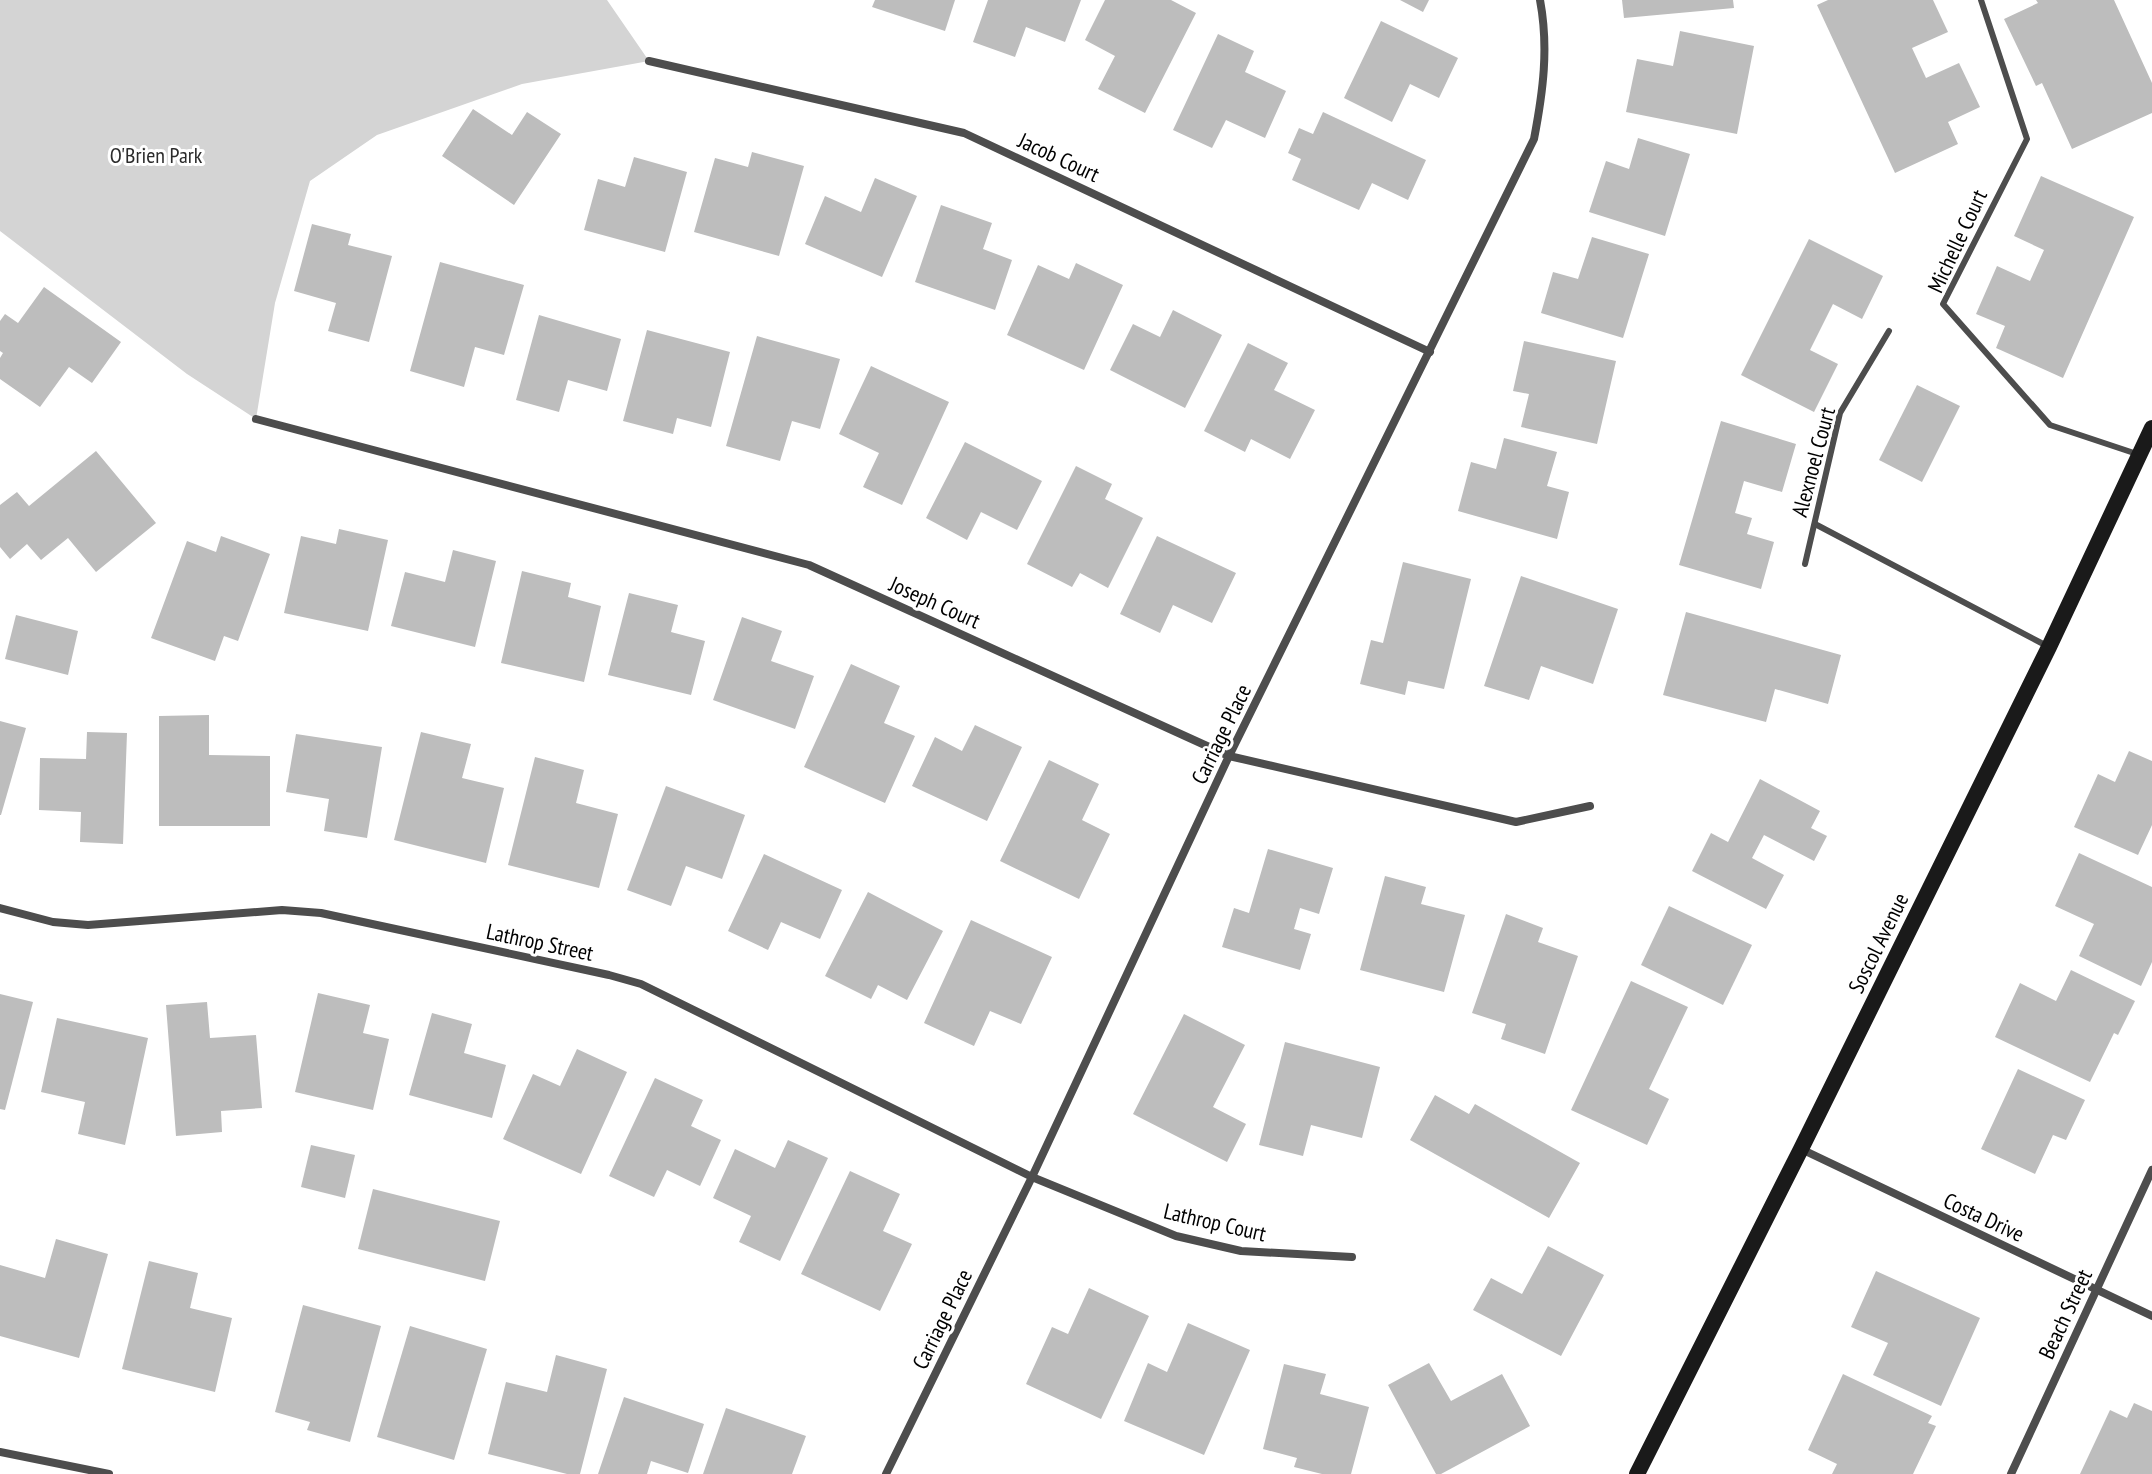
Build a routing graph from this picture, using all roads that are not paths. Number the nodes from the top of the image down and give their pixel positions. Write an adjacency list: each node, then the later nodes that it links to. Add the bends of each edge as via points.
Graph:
1 (1540, 0): 5 (street, Carriage Place, via 1545,81 1534,139)
2 (1981, 0): 8 (lane, Michelle Court, via 2027,139 1943,304 2050,425)
3 (649, 61): 5 (street, Jacob Court, via 964,133)
4 (1889, 331): 9 (lane, Alexnoel Court, via 1840,413)
5 (1430, 352): 12 (street, Carriage Place)
6 (256, 419): 12 (street, Joseph Court, via 809,565)
7 (2152, 428): 8 (main road, Soscol Avenue)
8 (2145, 457): 11 (main road, Soscol Avenue)
9 (1815, 524): 10 (lane, Alexnoel Court); 11 (lane)
10 (1805, 564)
11 (2049, 647): 15 (main road, Soscol Avenue)
12 (1229, 756): 13 (street, Joseph Court, via 1516,822); 17 (street, Carriage Place)
13 (1590, 806)
14 (0, 908): 17 (street, Lathrop Street, via 88,925 282,910 321,913 609,975 641,984)
15 (1801, 1149): 19 (street, Costa Drive); 25 (main road, Soscol Avenue)
16 (2152, 1170): 19 (street, Beach Street)
17 (1032, 1177): 18 (street, Lathrop Court, via 1176,1236 1241,1251); 24 (street, Carriage Place)
18 (1352, 1257)
19 (2097, 1289): 20 (street, Costa Drive); 26 (street, Beach Street)
20 (2152, 1316)
21 (0, 1452): 22 (street)
22 (79, 1471): 23 (street)
23 (109, 1474)
24 (886, 1474)
25 (1637, 1474)
26 (2011, 1474)

